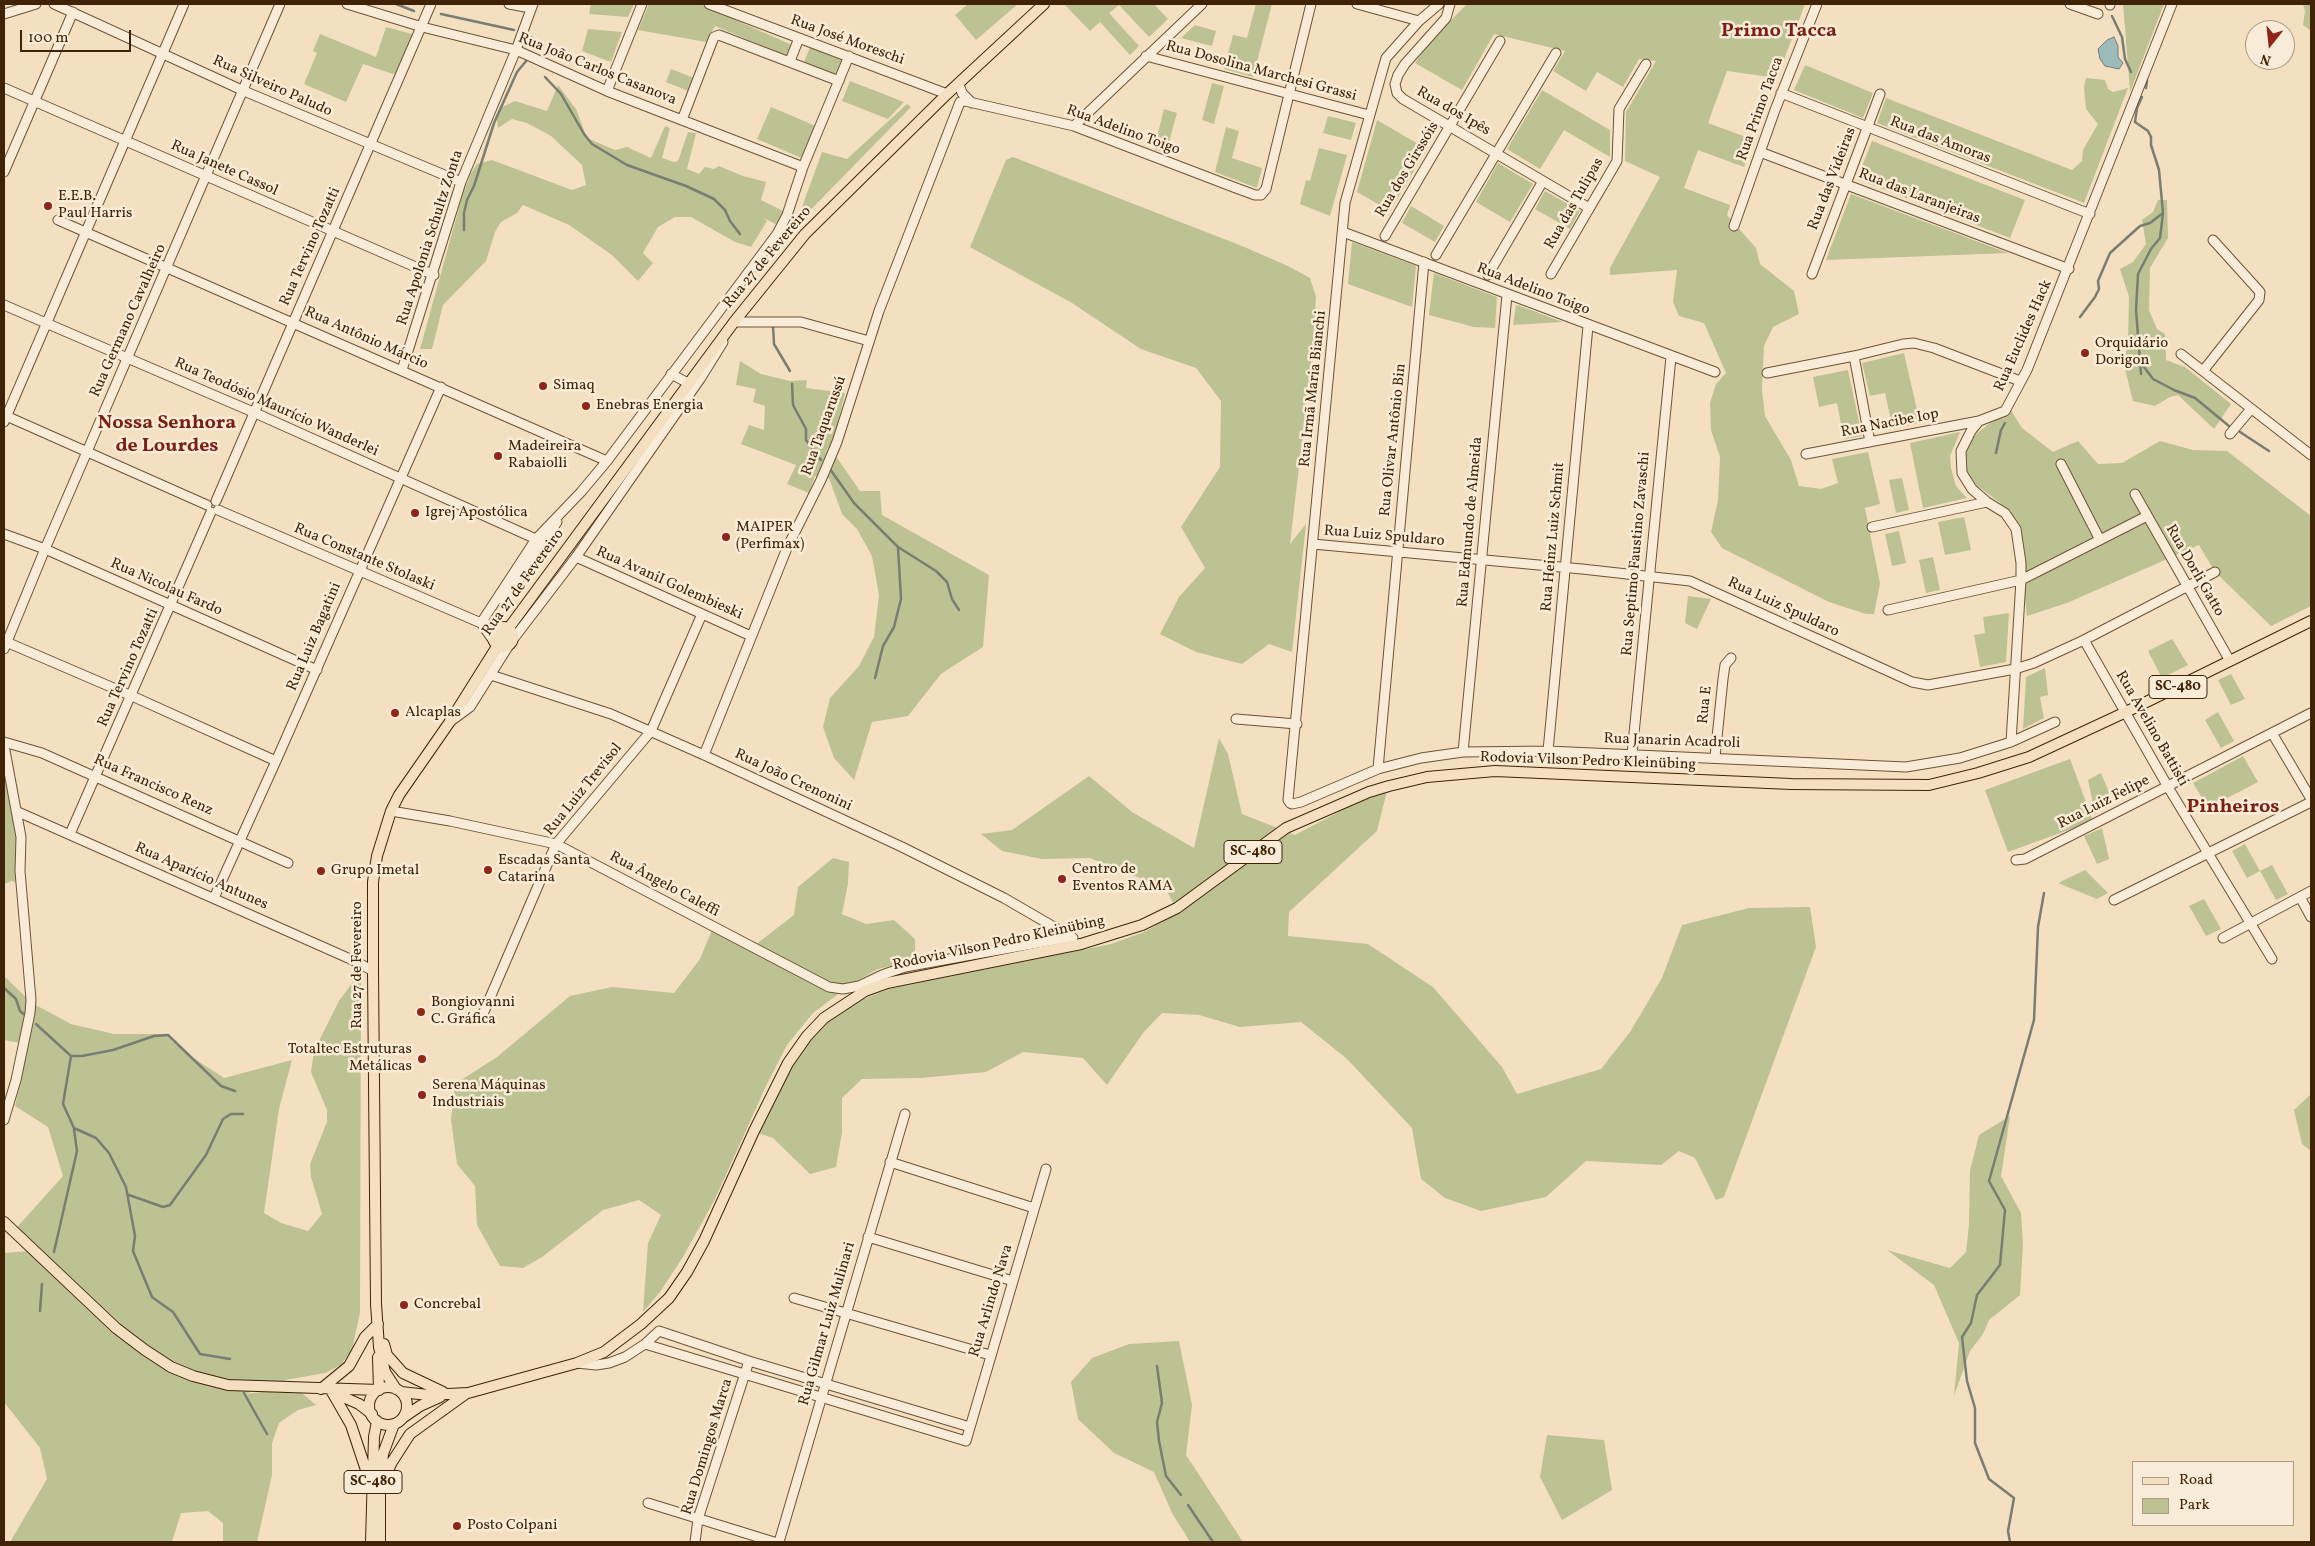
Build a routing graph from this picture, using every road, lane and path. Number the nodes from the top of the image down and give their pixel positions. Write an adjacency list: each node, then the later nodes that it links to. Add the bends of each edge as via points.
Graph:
1 (36, 4): 21 (street)
2 (54, 4): 20 (street, Rua Silveiro Paludo)
3 (184, 4): 28 (street)
4 (280, 4): 37 (street, Rua Germano Cavalheiro)
5 (347, 4): 24 (street, Rua João Carlos Casanova)
6 (431, 4): 24 (street, Rua Tervino Tozatti)
7 (509, 4): 19 (street)
8 (642, 4): 38 (street)
9 (708, 4): 25 (street, Rua José Moreschi)
10 (1044, 4): 35 (main road, Rua 27 de Fevereiro)
11 (1202, 4): 31 (street)
12 (1311, 4): 42 (street)
13 (1357, 4): 23 (street)
14 (1439, 4): 23 (street, Rua Irmã Maria Bianchi)
15 (1450, 4): 49 (street, Rua dos Ipês, via 1446,18 1405,64 1395,84 1403,99)
16 (1817, 4): 39 (street, Rua Primo Tacca)
17 (2070, 4): 22 (street)
18 (2172, 4): 62 (street, Rua Euclides Hack)
19 (532, 6): 27 (street, Rua Apolonia Schultz Zonta)
20 (73, 12): 28 (street, Rua Silveiro Paludo); 43 (street)
21 (4, 14)
22 (2098, 14)
23 (1419, 21): 46 (street, Rua Irmã Maria Bianchi, via 1386,58)
24 (422, 27): 27 (street, Rua João Carlos Casanova); 52 (street, Rua Tervino Tozatti)
25 (800, 38): 30 (street, Rua José Moreschi); 32 (street)
26 (1500, 41): 49 (street, Rua dos Girssóis)
27 (516, 50): 38 (street, Rua João Carlos Casanova); 59 (street, Rua Apolonia Schultz Zonta)
28 (163, 54): 37 (street, Rua Silveiro Paludo); 51 (street)
29 (1556, 54): 54 (street)
30 (850, 56): 34 (street); 40 (street, Rua José Moreschi)
31 (1146, 56): 42 (street, Rua Dosolina Marchesi Grassi); 48 (street)
32 (790, 60): 34 (street); 47 (street, via 719,34 714,37)
33 (1646, 64): 61 (street, Rua das Tulipas, via 1619,109 1617,161)
34 (839, 81): 55 (street)
35 (959, 84): 40 (main road, Rua 27 de Fevereiro); 45 (street, via 962,93)
36 (4, 88): 43 (street, Rua Janete Cassol)
37 (244, 91): 52 (street, Rua Silveiro Paludo); 57 (street, Rua Germano Cavalheiro)
38 (607, 91): 47 (street, Rua João Carlos Casanova)
39 (1781, 93): 50 (street, Rua das Amoras); 53 (street, Rua Primo Tacca)
40 (947, 94): 80 (main road, Rua 27 de Fevereiro, via 805,234)
41 (1880, 94): 50 (street, Rua das Videiras)
42 (1290, 96): 46 (street, Rua Dosolina Marchesi Grassi); 48 (street, Rua Adelino Toigo, via 1266,189 1261,195)
43 (35, 100): 51 (street, Rua Janete Cassol); 56 (street)
44 (960, 102): 45 (street, Rua Adelino Toigo); 85 (street, Rua Taquarussú)
45 (972, 103): 48 (street, Rua Adelino Toigo)
46 (1369, 115): 67 (street, Rua Irmã Maria Bianchi, via 1345,203)
47 (682, 120): 55 (street, Rua João Carlos Casanova)
48 (1074, 126)
49 (1451, 126): 54 (street, Rua dos Ipês); 68 (street, Rua dos Girssóis)
50 (1867, 128): 60 (street, Rua das Videiras); 62 (street, Rua das Amoras)
51 (126, 140): 57 (street, Rua Janete Cassol); 66 (street)
52 (370, 144): 59 (street, Rua Silveiro Paludo); 65 (street, Rua Tervino Tozatti)
53 (1760, 152): 60 (street, Rua das Laranjeiras); 64 (street, Rua Primo Tacca)
54 (1496, 154): 58 (street, Rua dos Ipês); 70 (street)
55 (803, 167): 94 (street, via 777,234)
56 (4, 172)
57 (207, 177): 65 (street, Rua Janete Cassol); 72 (street, Rua Germano Cavalheiro)
58 (1543, 181): 61 (street, Rua dos Ipês); 77 (street)
59 (461, 182): 76 (street, Rua Apolonia Schultz Zonta)
60 (1846, 184): 73 (street, Rua das Laranjeiras); 75 (street, Rua das Videiras)
61 (1589, 208): 74 (street, Rua das Tulipas)
62 (2090, 214): 73 (street, Rua Euclides Hack)
63 (58, 220): 66 (street, Rua Antônio Márcio)
64 (1734, 226)
65 (333, 231): 76 (street, Rua Janete Cassol); 81 (street, Rua Tervino Tozatti)
66 (86, 232): 72 (street, Rua Antônio Márcio); 82 (street)
67 (1342, 232): 71 (street, Rua Adelino Toigo); 119 (street, Rua Irmã Maria Bianchi)
68 (1385, 236)
69 (2213, 240): 91 (street, via 2260,292 2259,300)
70 (1436, 255)
71 (1424, 262): 78 (street, Rua Adelino Toigo); 121 (street, Rua Olivar Antônio Bin)
72 (168, 267): 81 (street, Rua Antônio Márcio); 89 (street, Rua Germano Cavalheiro)
73 (2068, 269): 95 (street, Rua Euclides Hack)
74 (1550, 274)
75 (1812, 274)
76 (434, 275): 90 (street, Rua Apolonia Schultz Zonta)
77 (1488, 275)
78 (1506, 295): 83 (street, Rua Adelino Toigo); 123 (street, Rua Edmundo de Almeida)
79 (4, 305): 82 (street, Rua Teodósio Maurício Wanderlei)
80 (734, 322): 84 (main road, Rua 27 de Fevereiro); 85 (street, via 801,322)
81 (293, 323): 90 (street, Rua Antônio Márcio); 99 (street, Rua Tervino Tozatti)
82 (46, 324): 89 (street, Rua Teodósio Maurício Wanderlei); 100 (street)
83 (1588, 326): 88 (street, Rua Adelino Toigo); 124 (street, Rua Heinz Luiz Schmit)
84 (720, 340): 96 (main road, Rua 27 de Fevereiro); 122 (street, via 725,342 720,350)
85 (869, 341): 137 (street, Rua Taquarussú, via 837,442 787,548)
86 (2181, 354): 91 (street)
87 (1854, 356): 93 (street); 95 (street, via 1914,343); 103 (street)
88 (1671, 357): 92 (street, Rua Adelino Toigo); 127 (street, Rua Septimo Faustino Zavaschi)
89 (127, 358): 99 (street, Rua Teodósio Maurício Wanderlei); 104 (street, Rua Germano Cavalheiro)
90 (402, 370): 97 (street, Rua Antônio Márcio)
91 (2203, 371): 98 (street)
92 (1714, 372)
93 (1767, 373)
94 (671, 374): 96 (street); 107 (street)
95 (2020, 381): 101 (street, Rua Euclides Hack, via 2005,411)
96 (688, 384): 136 (main road, Rua 27 de Fevereiro)
97 (441, 387): 107 (street, Rua Antônio Márcio); 109 (street, Rua Luiz Bagatini)
98 (2251, 409): 102 (street); 106 (street)
99 (253, 412): 109 (street, Rua Teodósio Maurício Wanderlei); 113 (street, Rua Tervino Tozatti)
100 (4, 418): 104 (street, Rua Constante Stolaski)
101 (1979, 421): 103 (street, Rua Nacibe Iop); 111 (street, via 1961,451 1962,473 1972,489)
102 (2230, 434)
103 (1870, 442): 105 (street, Rua Nacibe Iop)
104 (86, 452): 113 (street, Rua Constante Stolaski); 120 (street, Rua Germano Cavalheiro)
105 (1806, 454)
106 (2311, 455)
107 (607, 461): 112 (street)
108 (2061, 464): 118 (street)
109 (400, 478): 117 (street, Rua Teodósio Maurício Wanderlei); 125 (street, Rua Luiz Bagatini)
110 (2135, 494): 114 (street, Rua Dorli Gatto)
111 (1988, 502): 115 (street); 128 (street, via 2005,513 2016,529)
112 (571, 504): 117 (street); 130 (street, via 517,582)
113 (213, 507): 125 (street, Rua Constante Stolaski); 131 (street, Rua Tervino Tozatti)
114 (2147, 516): 118 (street); 129 (street, Rua Dorli Gatto)
115 (1872, 527)
116 (4, 534): 120 (street, Rua Nicolau Fardo)
117 (536, 539): 130 (street)
118 (2100, 540): 128 (street)
119 (1314, 544): 121 (street, Rua Luiz Spuldaro); 153 (street, Rua Irmã Maria Bianchi)
120 (45, 549): 131 (street, Rua Nicolau Fardo); 140 (street, Rua Germano Cavalheiro)
121 (1396, 551): 123 (street, Rua Luiz Spuldaro); 164 (street, Rua Olivar Antônio Bin)
122 (576, 556): 133 (street, Rua AvaniI Golembieski); 141 (street)
123 (1482, 559): 124 (street, Rua Luiz Spuldaro); 159 (street, Rua Edmundo de Almeida)
124 (1566, 567): 127 (street, Rua Luiz Spuldaro); 158 (street, Rua Heinz Luiz Schmit)
125 (359, 570): 135 (street, Rua Constante Stolaski); 145 (street, Rua Luiz Bagatini)
126 (2215, 572): 129 (street, Rua Luiz Spuldaro)
127 (1649, 575): 144 (street, Rua Luiz Spuldaro, via 1690,581 1912,682 1928,685); 160 (street, Rua Septimo Faustino Zavaschi)
128 (2021, 580): 132 (street); 144 (street)
129 (2188, 587): 138 (street, Rua Luiz Spuldaro); 143 (street, Rua Dorli Gatto)
130 (497, 600): 135 (street)
131 (172, 606): 145 (street, Rua Nicolau Fardo); 147 (street, Rua Tervino Tozatti)
132 (1888, 610)
133 (702, 614): 137 (street, Rua AvaniI Golembieski); 154 (street, Rua Luiz Trevisol)
134 (2311, 621): 143 (main road, Rodovia Vilson Pedro Kleinübing / SC-480)
135 (481, 623): 136 (street, Rua Constante Stolaski); 139 (street)
136 (503, 628): 139 (main road, Rua 27 de Fevereiro); 141 (main road, via 513,636)
137 (751, 636): 161 (street, Rua Taquarussú)
138 (2084, 640): 144 (street, Rua Luiz Spuldaro); 148 (street, Rua Avelino Battisti)
139 (495, 643): 141 (main road, via 503,647); 152 (main road, Rua 27 de Fevereiro)
140 (5, 644): 147 (street)
141 (510, 644): 146 (street)
142 (1731, 658): 162 (street, Rua E, via 1723,679)
143 (2230, 661): 148 (main road, Rodovia Vilson Pedro Kleinübing / SC-480)
144 (2015, 669): 156 (street)
145 (317, 670): 163 (street, Rua Luiz Bagatini)
146 (491, 675): 152 (street, via 470,707); 154 (street, Rua João Crenonini, via 611,714)
147 (132, 696): 163 (street); 165 (street, Rua Tervino Tozatti)
148 (2126, 712): 166 (street, Rua Avelino Battisti); 185 (main road, Rodovia Vilson Pedro Kleinübing / SC-480, via 2029,757 1930,785 1791,784 1495,771 1427,777 1369,792 1286,828 1164,915 1109,937)
149 (2311, 713): 155 (street, Rua Luiz Felipe)
150 (1236, 719): 153 (street)
151 (2055, 722): 156 (street, Rua Janarin Acadroli)
152 (449, 723): 170 (main road, Rua 27 de Fevereiro)
153 (1297, 724): 168 (street, Rua Irmã Maria Bianchi)
154 (651, 731): 161 (street, Rua João Crenonini); 173 (street, Rua Luiz Trevisol)
155 (2272, 733): 166 (street, Rua Luiz Felipe); 167 (street)
156 (2011, 742): 162 (street, Rua Janarin Acadroli, via 1960,758 1906,767)
157 (4, 743): 165 (street, Rua Francisco Renz, via 42,753); 169 (street)
158 (1548, 751): 159 (street, Rua Janarin Acadroli); 160 (street, Rua Janarin Acadroli)
159 (1463, 752): 164 (street, Rua Janarin Acadroli)
160 (1632, 754): 162 (street, Rua Janarin Acadroli)
161 (704, 755): 183 (street, Rua João Crenonini, via 902,847)
162 (1715, 757)
163 (276, 761): 172 (street, Rua Luiz Bagatini)
164 (1378, 769): 168 (street, Rua Janarin Acadroli, via 1301,802)
165 (96, 776): 171 (street, Rua Tervino Tozatti); 172 (street, Rua Francisco Renz)
166 (2168, 787): 174 (street, Rua Avelino Battisti); 175 (street, Rua Luiz Felipe)
167 (2311, 801): 174 (street)
168 (1290, 803)
169 (16, 811): 171 (street, Rua Aparício Antunes); 190 (street, via 31,1000 16,1080)
170 (391, 811): 173 (street, Rua Ângelo Caleffi); 187 (main road, Rua 27 de Fevereiro, via 377,856 373,882)
171 (70, 834): 179 (street, Rua Aparício Antunes)
172 (240, 840): 176 (street, Rua Francisco Renz); 179 (street, Rua Luiz Bagatini)
173 (556, 844): 183 (street, Rua Ângelo Caleffi, via 829,987 859,986 904,968); 188 (street, Rua Luiz Trevisol)
174 (2208, 853): 180 (street); 182 (street, Rua Avelino Battisti)
175 (2016, 860)
176 (288, 863)
177 (2311, 891): 178 (street)
178 (2300, 896): 181 (street); 182 (street)
179 (214, 898): 187 (street, Rua Aparício Antunes)
180 (2114, 900)
181 (2311, 916)
182 (2250, 924): 184 (street); 186 (street, Rua Avelino Battisti)
183 (1071, 936): 185 (street, Rua João Crenonini)
184 (2223, 938)
185 (1081, 944): 203 (main road, Rodovia Vilson Pedro Kleinübing / SC-480, via 887,983 853,997 824,1018 788,1063 704,1241 669,1298 604,1352)
186 (2272, 959)
187 (373, 971): 199 (main road, Rua 27 de Fevereiro)
188 (483, 1014)
189 (905, 1114): 191 (street, Rua Gilmar Luiz Mulinari)
190 (4, 1120)
191 (890, 1162): 193 (street); 195 (street, Rua Gilmar Luiz Mulinari)
192 (1046, 1169): 193 (street, Rua Arlindo Nava)
193 (1034, 1208): 196 (street, Rua Arlindo Nava)
194 (4, 1222): 206 (main road, via 116,1328 171,1367 228,1385)
195 (868, 1237): 196 (street); 198 (street, Rua Gilmar Luiz Mulinari)
196 (1013, 1281): 201 (street, Rua Arlindo Nava)
197 (794, 1298): 198 (street)
198 (846, 1313): 201 (street); 205 (street, Rua Gilmar Luiz Mulinari)
199 (378, 1324): 206 (main road, via 365,1337 349,1366); 207 (main road, Rua 27 de Fevereiro); 208 (main road, Rua 27 de Fevereiro, via 385,1372); 211 (main road, via 387,1355 403,1374)
200 (645, 1344): 202 (street, via 659,1331); 203 (street, via 609,1363); 204 (street)
201 (990, 1355): 216 (street, Rua Arlindo Nava)
202 (749, 1361): 204 (street, Rua Domingos Marca); 205 (street)
203 (577, 1364): 210 (main road, Rodovia Vilson Pedro Kleinübing / SC-480)
204 (745, 1375): 212 (street); 219 (street, Rua Domingos Marca)
205 (825, 1384): 212 (street, Rua Gilmar Luiz Mulinari); 216 (street)
206 (321, 1389): 207 (main road); 209 (main road)
207 (379, 1390): 208 (main road, via 390,1387); 214 (main road, via 371,1398)
208 (398, 1390): 211 (main road, Rodovia Vilson Pedro Kleinübing / SC-480, via 428,1395); 213 (main road, via 407,1404)
209 (332, 1392): 214 (main road, via 359,1404); 217 (main road, via 351,1425)
210 (468, 1392): 211 (main road, Rodovia Vilson Pedro Kleinübing / SC-480); 217 (main road, via 410,1434)
211 (448, 1394): 213 (main road, Rodovia Vilson Pedro Kleinübing / SC-480)
212 (822, 1398): 216 (street, Rua Arlindo Nava, via 966,1441); 224 (street, Rua Gilmar Luiz Mulinari)
213 (404, 1417): 215 (main road)
214 (374, 1418): 215 (main road, via 382,1424); 217 (main road, SC-480)
215 (394, 1424): 217 (main road, SC-480, via 383,1454)
216 (970, 1427)
217 (377, 1488): 220 (main road, SC-480); 221 (main road, SC-480)
218 (648, 1503): 219 (street)
219 (698, 1519): 222 (street, Rua Domingos Marca); 223 (street)
220 (371, 1542)
221 (380, 1542)
222 (695, 1542)
223 (774, 1542)
224 (779, 1542)

